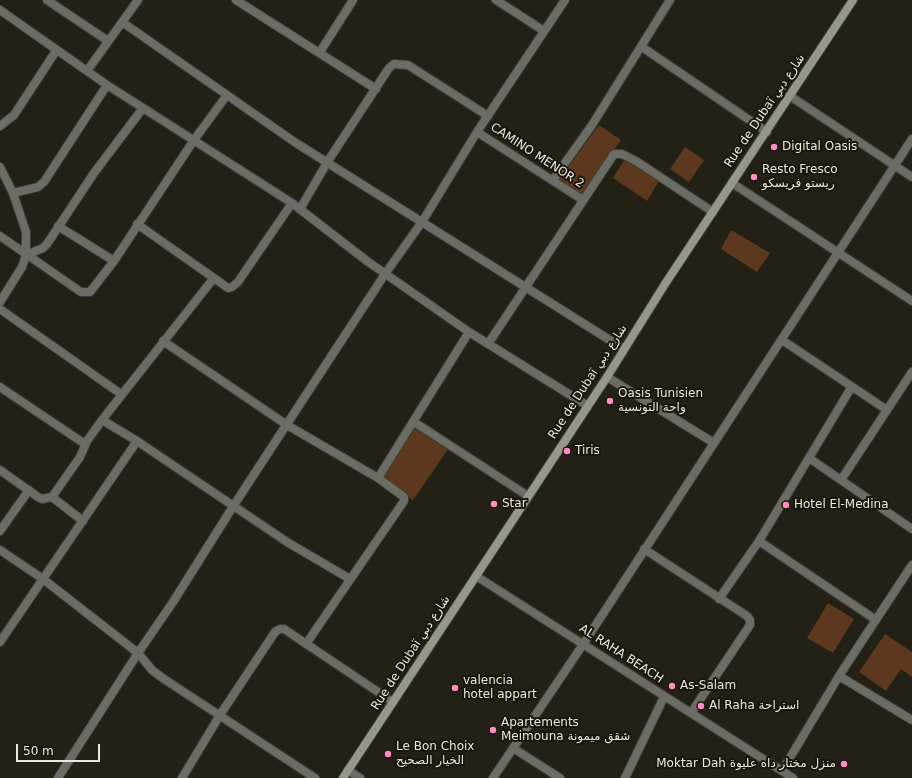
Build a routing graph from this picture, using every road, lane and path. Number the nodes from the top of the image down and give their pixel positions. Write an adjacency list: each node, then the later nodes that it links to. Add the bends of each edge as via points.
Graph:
1 (47, 0): 12 (street)
2 (138, 0): 10 (street)
3 (236, 0): 15 (street)
4 (353, 0): 15 (street)
5 (496, 0): 11 (street)
6 (565, 0): 11 (street)
7 (670, 0): 13 (street)
8 (853, 0): 20 (street, Rue de Dubaï شارع دبي)
9 (0, 10): 14 (street)
10 (122, 22): 12 (street); 19 (street)
11 (544, 31): 22 (street)
12 (108, 41): 16 (street)
13 (642, 47): 25 (street); 32 (street)
14 (56, 50): 16 (street); 23 (street, via 14,115)
15 (320, 52): 18 (street)
16 (87, 71): 17 (street)
17 (107, 84): 21 (street); 34 (street, via 44,182 38,187)
18 (376, 89): 22 (street, via 388,68 394,64 408,65); 28 (street)
19 (227, 95): 27 (street); 28 (street, via 296,143)
20 (790, 96): 25 (street, Rue de Dubaï شارع دبي); 29 (street)
21 (143, 108): 27 (street); 41 (street)
22 (488, 116): 24 (street)
23 (0, 126)
24 (477, 132): 32 (street, CAMINO MENOR 2); 39 (street)
25 (767, 132): 33 (street, Rue de Dubaï شارع دبي)
26 (912, 139): 29 (street)
27 (194, 140): 36 (street); 40 (street)
28 (328, 161): 37 (street); 39 (street)
29 (895, 166): 31 (street); 43 (street)
30 (0, 167): 34 (street)
31 (912, 176)
32 (553, 180): 35 (street, CAMINO MENOR 2)
33 (732, 183): 38 (street, Rue de Dubaï شارع دبي); 43 (street)
34 (13, 193): 44 (street, via 26,232)
35 (584, 200): 38 (street, via 609,159 614,154 622,154); 48 (street)
36 (292, 203): 37 (street); 47 (street, via 238,282 228,288)
37 (300, 209): 46 (street)
38 (713, 212): 56 (street, Rue de Dubaï شارع دبي)
39 (422, 222): 46 (street); 48 (street)
40 (137, 224): 45 (street); 47 (street)
41 (58, 226): 44 (street, via 42,248); 45 (street)
42 (0, 236): 44 (street)
43 (839, 253): 49 (street); 54 (street)
44 (26, 255): 45 (street, via 81,292 90,292); 50 (street, via 22,267)
45 (114, 261)
46 (385, 274): 52 (street); 66 (street)
47 (213, 278): 53 (street)
48 (527, 288): 55 (street); 56 (street)
49 (912, 301)
50 (0, 302)
51 (0, 308): 61 (street)
52 (469, 332): 55 (street); 65 (street)
53 (163, 340): 61 (street); 66 (street)
54 (782, 340): 60 (street); 68 (street)
55 (488, 344): 62 (street)
56 (624, 349): 58 (street, Rue de Dubaï شارع دبي)
57 (912, 372): 63 (street)
58 (607, 377): 62 (street, Rue de Dubaï شارع دبي); 68 (street)
59 (0, 387): 69 (street)
60 (852, 388): 63 (street); 70 (street)
61 (121, 394): 64 (street)
62 (588, 406): 75 (street, Rue de Dubaï شارع دبي)
63 (887, 410): 73 (street)
64 (102, 420): 67 (street); 69 (street)
65 (414, 422): 72 (street); 75 (street)
66 (287, 425): 72 (street); 77 (street)
67 (137, 441): 77 (street); 78 (street)
68 (714, 443): 82 (street)
69 (85, 444): 76 (street, via 80,458)
70 (809, 458): 73 (street); 81 (street)
71 (0, 470): 74 (street)
72 (378, 478): 87 (street, via 403,495 404,501)
73 (841, 480): 79 (street)
74 (29, 490): 76 (street, via 42,499); 80 (street)
75 (528, 496): 85 (street, Rue de Dubaï شارع دبي)
76 (52, 497): 78 (street)
77 (234, 505): 87 (street, via 287,542); 93 (street)
78 (83, 521): 86 (street)
79 (912, 529)
80 (0, 531)
81 (759, 540): 88 (street); 89 (street)
82 (644, 549): 88 (street); 91 (street)
83 (0, 550): 86 (street)
84 (912, 565): 89 (street)
85 (476, 576): 91 (street, AL RAHA BEACH); 96 (street, Rue de Dubaï شارع دبي)
86 (43, 579): 90 (street); 93 (street)
87 (350, 579): 92 (street)
88 (719, 599): 97 (street, via 747,616 750,625)
89 (876, 620): 94 (street)
90 (0, 642)
91 (584, 643): 95 (street, AL RAHA BEACH); 100 (street)
92 (306, 644): 96 (street); 98 (street, via 284,630 276,632)
93 (138, 653): 98 (street, via 152,670); 103 (street)
94 (839, 676): 99 (street); 102 (street)
95 (664, 697): 97 (street, AL RAHA BEACH); 110 (street)
96 (393, 702): 101 (street, Rue de Dubaï شارع دبي)
97 (691, 713): 102 (street, AL RAHA BEACH)
98 (220, 715): 104 (street); 105 (street)
99 (912, 720)
100 (513, 748): 108 (street); 109 (street)
101 (348, 770): 106 (street, Rue de Dubaï شارع دبي); 107 (street)
102 (782, 771): 111 (street, AL RAHA BEACH)
103 (58, 778)
104 (182, 778)
105 (315, 778)
106 (343, 778)
107 (360, 778)
108 (493, 778)
109 (560, 778)
110 (626, 778)
111 (793, 778)

